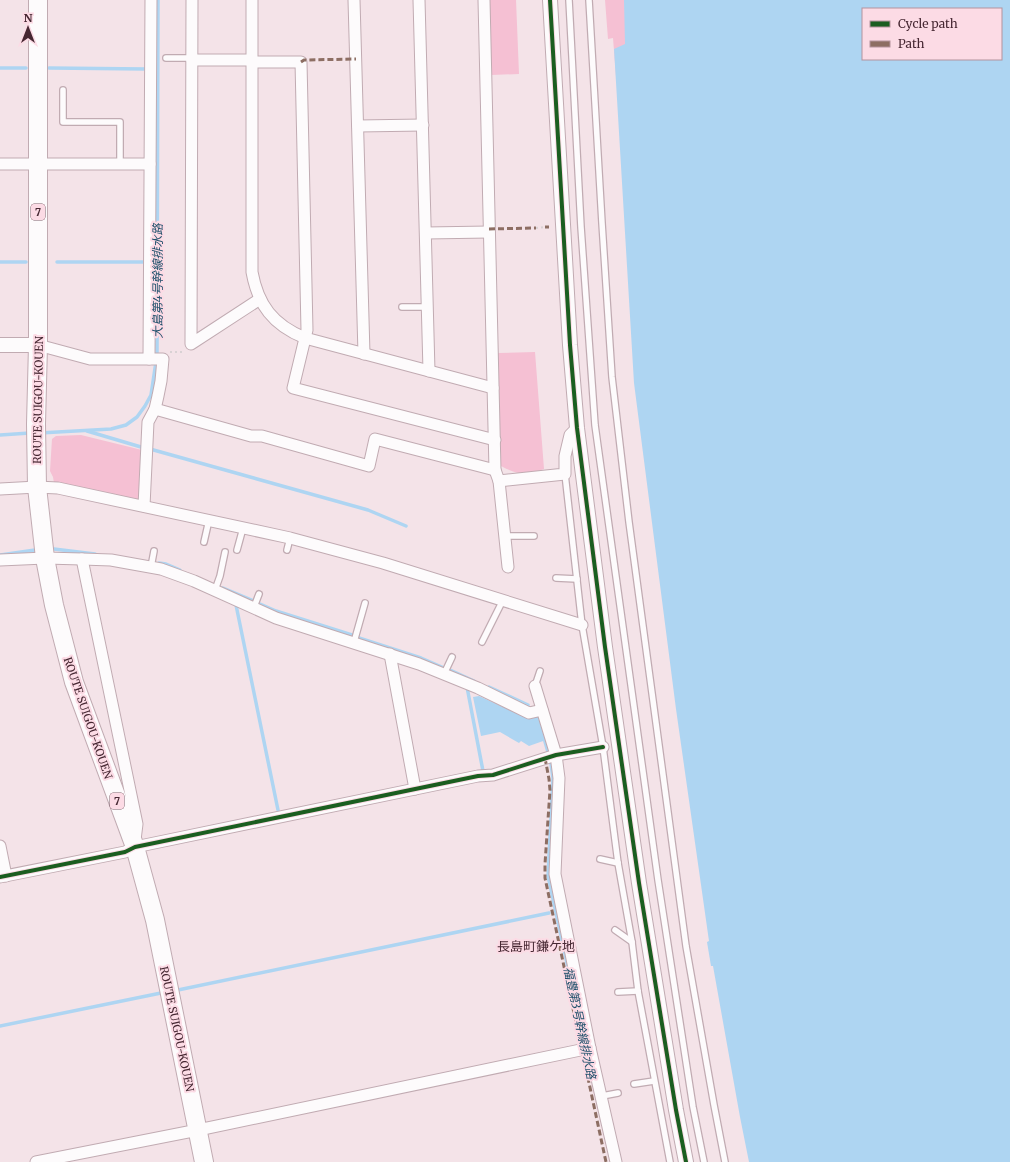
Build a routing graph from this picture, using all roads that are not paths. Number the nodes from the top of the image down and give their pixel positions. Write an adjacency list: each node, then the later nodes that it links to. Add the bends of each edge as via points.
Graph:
1 (38, 0): 18 (main road, ROUTE SUIGOU-KOUEN / 7)
2 (151, 0): 20 (street)
3 (192, 0): 12 (street)
4 (252, 0): 13 (street)
5 (354, 0): 16 (street)
6 (419, 0): 15 (street)
7 (484, 0): 21 (street)
8 (550, 0): 34 (street)
9 (569, 0): 96 (lane, via 595,426 658,880 693,1107)
10 (589, 0): 97 (lane, via 612,377 686,946)
11 (166, 58): 12 (lane)
12 (192, 59): 13 (street); 23 (street, via 191,344)
13 (252, 61): 23 (street, via 252,272); 26 (street, via 301,62 307,330)
14 (63, 90): 19 (lane, via 63,122 120,122)
15 (423, 125): 16 (street); 22 (street)
16 (358, 126): 29 (street)
17 (0, 164): 18 (street)
18 (38, 164): 19 (street); 28 (main road, ROUTE SUIGOU-KOUEN / 7)
19 (120, 164): 20 (street)
20 (150, 164): 30 (street)
21 (489, 232): 22 (street); 32 (street)
22 (426, 233): 25 (street)
23 (260, 300): 26 (street, via 281,326)
24 (402, 307): 25 (lane)
25 (428, 307): 31 (street)
26 (305, 338): 29 (street); 35 (street, via 293,388)
27 (0, 344): 28 (street)
28 (38, 345): 30 (street, via 90,359); 39 (main road, ROUTE SUIGOU-KOUEN / 7)
29 (364, 354): 31 (street)
30 (156, 358): 33 (street, via 162,381)
31 (429, 371): 32 (street)
32 (493, 388): 35 (street)
33 (154, 409): 36 (street, via 368,466 375,439); 41 (street, via 148,422)
34 (577, 428): 37 (street, via 570,435 565,456); 95 (street, via 639,883)
35 (494, 440): 36 (street)
36 (495, 470): 38 (street)
37 (565, 474): 38 (street); 58 (lane)
38 (499, 482): 44 (street)
39 (37, 487): 40 (street); 41 (street, via 58,488); 52 (main road, ROUTE SUIGOU-KOUEN / 7)
40 (0, 489)
41 (144, 506): 42 (street)
42 (209, 520): 43 (street); 47 (lane)
43 (243, 528): 46 (street); 48 (lane)
44 (505, 536): 45 (lane); 56 (street)
45 (534, 536)
46 (290, 538): 49 (lane); 61 (street)
47 (204, 542)
48 (237, 550)
49 (287, 550)
50 (154, 551): 55 (lane)
51 (225, 552): 59 (lane)
52 (45, 558): 53 (street); 54 (street); 77 (main road, ROUTE SUIGOU-KOUEN / 7, via 74,682)
53 (82, 559): 55 (street, via 111,560); 77 (street, via 137,824)
54 (0, 560)
55 (151, 567): 59 (street)
56 (508, 567)
57 (556, 578): 58 (lane)
58 (577, 579): 64 (lane)
59 (215, 590): 63 (street)
60 (259, 594): 63 (lane)
61 (503, 600): 64 (street); 66 (lane)
62 (365, 603): 65 (lane)
63 (254, 608): 65 (street, via 276,618)
64 (582, 625): 73 (lane)
65 (354, 642): 67 (street)
66 (482, 642)
67 (390, 654): 70 (street); 75 (street)
68 (452, 657): 70 (lane)
69 (540, 671): 71 (lane)
70 (444, 674): 72 (street, via 529,713)
71 (534, 686): 72 (street)
72 (542, 710): 74 (street)
73 (603, 747): 74 (street); 79 (lane)
74 (556, 755): 75 (street, via 493,775); 85 (street, via 560,778 554,874)
75 (415, 789): 77 (street)
76 (0, 846): 80 (street)
77 (135, 847): 80 (street, via 125,852); 90 (main road, ROUTE SUIGOU-KOUEN / 7, via 154,920)
78 (600, 859): 79 (lane)
79 (618, 863): 82 (lane)
80 (3, 876)
81 (615, 930): 82 (lane)
82 (632, 942): 83 (lane)
83 (638, 990): 84 (lane); 86 (lane)
84 (618, 992)
85 (587, 1049): 89 (street); 90 (street)
86 (654, 1081): 87 (lane); 94 (lane)
87 (634, 1084)
88 (618, 1093): 89 (lane)
89 (602, 1096): 93 (street)
90 (198, 1130): 91 (street); 92 (main road, ROUTE SUIGOU-KOUEN / 7)
91 (36, 1162)
92 (204, 1162)
93 (616, 1162)
94 (670, 1162)
95 (686, 1162)
96 (704, 1162)
97 (725, 1162)

